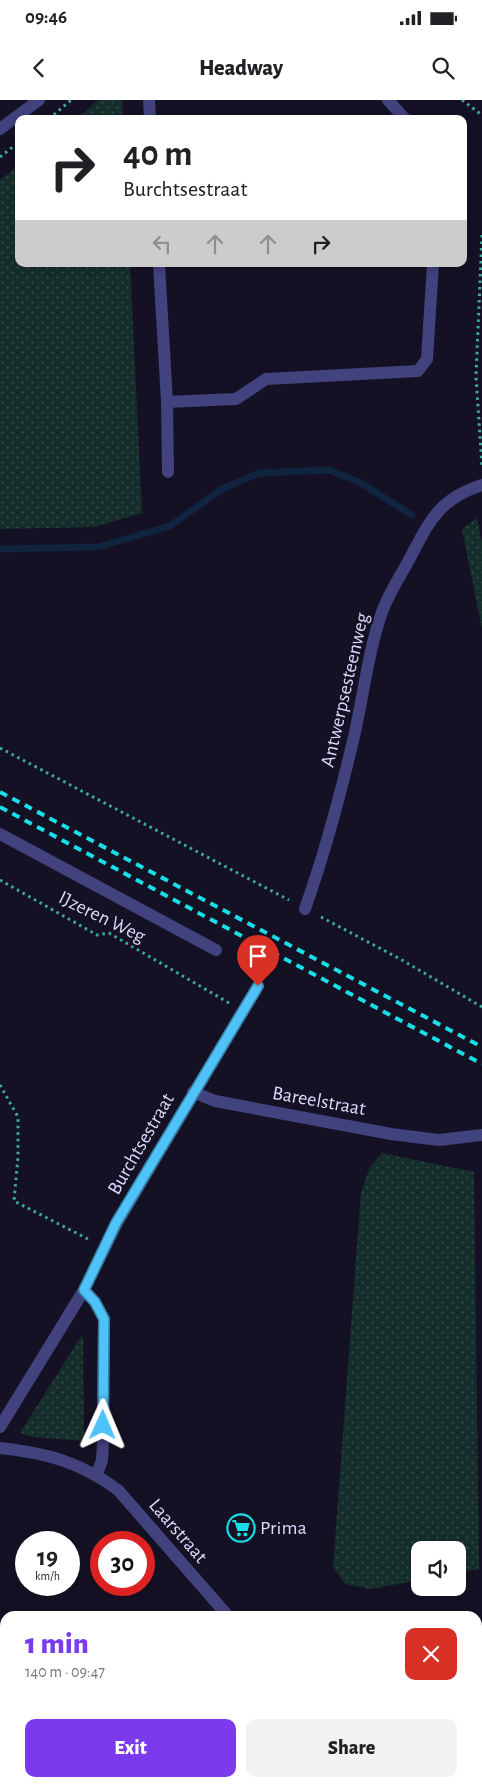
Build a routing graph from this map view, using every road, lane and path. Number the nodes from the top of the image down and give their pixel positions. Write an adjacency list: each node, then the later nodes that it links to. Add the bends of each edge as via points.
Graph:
1 (39, 100): 7 (street)
2 (71, 100): 8 (path)
3 (149, 100): 9 (street)
4 (388, 100): 10 (street)
5 (462, 100): 6 (path)
6 (481, 111): 11 (path)
7 (19, 115)
8 (54, 115)
9 (150, 115)
10 (401, 115)
11 (482, 115)
12 (15, 118): 13 (street)
13 (0, 129)
14 (15, 145): 15 (path)
15 (0, 157)
16 (482, 235): 20 (path, via 476,376)
17 (159, 267): 19 (street)
18 (433, 267): 19 (street, via 428,359 418,371 266,379 236,399)
19 (168, 402): 21 (street)
20 (482, 467)
21 (168, 472)
22 (482, 485): 26 (street, Antwerpsesteenweg, via 456,497 432,517 383,610 338,804)
23 (0, 748): 26 (path)
24 (0, 834): 27 (street)
25 (0, 880): 30 (path, IJzeren Weg, via 97,935 109,933)
26 (305, 909): 29 (path)
27 (216, 950)
28 (258, 986): 30 (street, Burchtsestraat)
29 (482, 1007)
30 (242, 1011): 32 (street, Burchtsestraat)
31 (0, 1084): 34 (path, via 18,1117 14,1201)
32 (193, 1092): 33 (street, Bareelstraat, via 215,1101 391,1134 439,1140); 34 (street, Burchtsestraat, via 116,1223)
33 (482, 1135)
34 (105, 1248): 35 (street, Burchtsestraat)
35 (84, 1290): 36 (street, Burchtsestraat); 38 (street, via 104,1319 102,1460)
36 (0, 1427)
37 (0, 1448): 38 (street, Laarstraat, via 43,1454)
38 (97, 1474): 39 (street, Laarstraat, via 118,1490)
39 (224, 1611)

